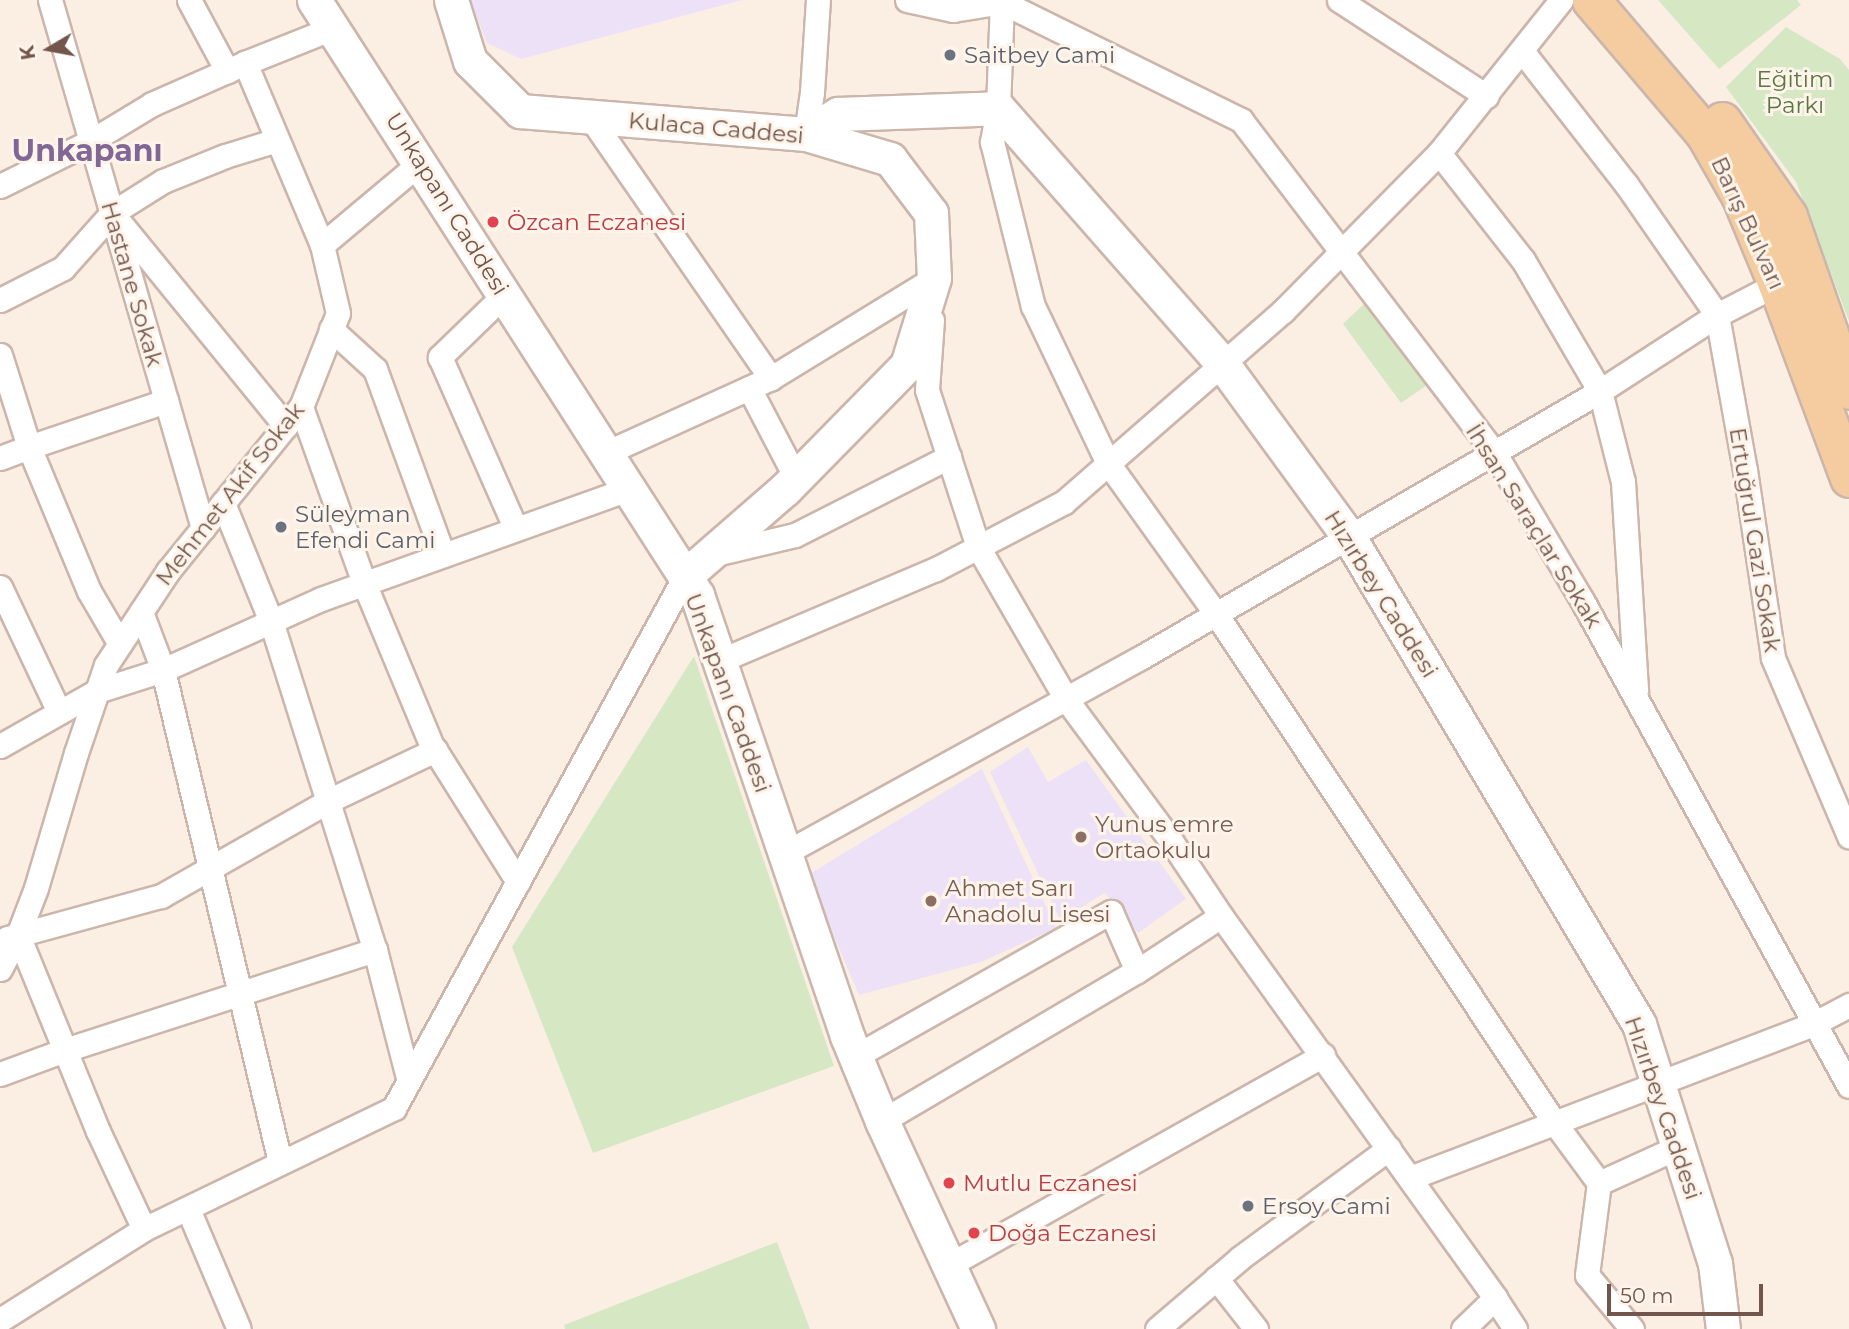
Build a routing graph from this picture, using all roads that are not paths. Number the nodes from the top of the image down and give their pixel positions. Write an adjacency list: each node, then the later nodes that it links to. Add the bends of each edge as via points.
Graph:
1 (50, 0): 20 (street, Hastane Sokak)
2 (189, 0): 14 (street, Mehmet Akif Sokak)
3 (314, 0): 12 (main road, Unkapanı Caddesi)
4 (451, 0): 17 (main road, Kulaca Caddesi, via 470,61 520,111)
5 (818, 0): 18 (street)
6 (907, 0): 11 (street, via 953,10)
7 (1339, 0): 15 (street)
8 (1561, 0): 13 (street)
9 (1591, 0): 28 (main road, Barış Bulvarı, via 1705,134 1740,195)
10 (1619, 0): 37 (main road, Barış Bulvarı, via 1712,106 1788,216)
11 (1002, 1): 16 (street); 26 (street, İhsan Saraçlar Sokak, via 1241,120)
12 (333, 27): 14 (street); 22 (main road, Unkapanı Caddesi)
13 (1522, 51): 15 (street); 31 (street, via 1626,184)
14 (236, 67): 19 (street, Mehmet Akif Sokak); 20 (street, via 152,104)
15 (1486, 96): 21 (street)
16 (998, 108): 18 (main road, via 838,114); 34 (main road, Hızırbey Caddesi); 47 (street, via 992,142 1033,306)
17 (590, 117): 18 (main road, Kulaca Caddesi); 35 (street)
18 (806, 134): 27 (main road, Kulaca Caddesi, via 890,159 931,213)
19 (277, 140): 24 (street, via 163,181); 25 (street, Mehmet Akif Sokak)
20 (91, 141): 23 (street); 24 (street, Hastane Sokak)
21 (1439, 153): 26 (street); 38 (street, via 1523,260)
22 (421, 162): 25 (street); 29 (main road, Unkapanı Caddesi)
23 (0, 186)
24 (112, 214): 30 (street, via 63,268); 39 (street, Hastane Sokak); 41 (street)
25 (322, 245): 32 (street, Mehmet Akif Sokak, via 338,313)
26 (1342, 250): 34 (street, via 1283,311); 44 (street, İhsan Saraçlar Sokak)
27 (934, 278): 35 (street); 45 (street, via 927,390); 48 (main road, Kulaca Caddesi, via 907,365)
28 (1777, 284): 31 (street); 49 (main road, Barış Bulvarı)
29 (505, 294): 43 (main road, Unkapanı Caddesi); 53 (street, via 440,358)
30 (0, 300)
31 (1717, 315): 38 (street); 73 (street, Ertuğrul Gazi Sokak, via 1773,658)
32 (331, 329): 40 (street, Mehmet Akif Sokak); 56 (street, via 375,369)
33 (0, 355): 42 (street)
34 (1222, 363): 47 (street); 54 (main road, Hızırbey Caddesi)
35 (771, 379): 36 (street)
36 (749, 388): 43 (street); 48 (street)
37 (1849, 390)
38 (1600, 391): 44 (street); 67 (street, via 1623,482)
39 (166, 401): 42 (street); 52 (street, Hastane Sokak)
40 (301, 407): 41 (street, Mehmet Akif Sokak); 58 (street)
41 (286, 426): 51 (street, Mehmet Akif Sokak)
42 (29, 447): 46 (street); 63 (street, via 89,591)
43 (606, 453): 50 (main road, Unkapanı Caddesi)
44 (1494, 453): 54 (street); 67 (street, İhsan Saraçlar Sokak)
45 (949, 457): 55 (street); 57 (street, via 795,535)
46 (0, 458)
47 (1108, 463): 55 (street, via 1063,502); 61 (street)
48 (796, 478): 57 (main road, Kulaca Caddesi)
49 (1849, 478)
50 (629, 489): 53 (street); 57 (main road, Unkapanı Caddesi)
51 (223, 503): 52 (street, Mehmet Akif Sokak); 62 (street)
52 (202, 528): 60 (street, Mehmet Akif Sokak)
53 (516, 529): 56 (street)
54 (1349, 537): 61 (street); 90 (main road, Hızırbey Caddesi, via 1639,1024)
55 (978, 547): 64 (street); 68 (street)
56 (443, 555): 58 (street)
57 (697, 566): 64 (main road, Unkapanı Caddesi, via 697,595); 76 (street)
58 (364, 583): 62 (street); 71 (street)
59 (0, 587): 69 (street)
60 (141, 612): 63 (street, Mehmet Akif Sokak); 65 (street)
61 (1216, 614): 68 (street); 93 (street)
62 (271, 621): 65 (street); 72 (street)
63 (120, 644): 66 (street, Mehmet Akif Sokak)
64 (719, 661): 74 (main road, Unkapanı Caddesi)
65 (163, 670): 66 (street); 75 (street)
66 (97, 691): 69 (street); 78 (street, Mehmet Akif Sokak, via 36,888)
67 (1636, 698): 84 (street, İhsan Saraçlar Sokak)
68 (1066, 699): 74 (street); 77 (street)
69 (59, 712): 70 (street)
70 (0, 746)
71 (434, 751): 72 (street); 76 (street)
72 (328, 801): 75 (street); 79 (street)
73 (1849, 836)
74 (785, 853): 87 (main road, Unkapanı Caddesi)
75 (211, 867): 78 (street, via 161,896); 82 (street)
76 (518, 882): 89 (street)
77 (1221, 916): 81 (street); 86 (street)
78 (9, 938): 80 (street, Mehmet Akif Sokak); 85 (street)
79 (375, 950): 82 (street); 89 (street)
80 (0, 969)
81 (1138, 971): 87 (street, via 1111,912); 92 (street)
82 (241, 992): 85 (street); 96 (street)
83 (1849, 1005): 84 (street)
84 (1813, 1024): 90 (street); 91 (street, İhsan Saraçlar Sokak)
85 (65, 1050): 88 (street); 100 (street)
86 (1323, 1055): 95 (street); 101 (street)
87 (856, 1056): 92 (main road, Unkapanı Caddesi)
88 (0, 1074)
89 (409, 1080): 96 (street, via 394,1108)
90 (1658, 1083): 93 (street); 94 (main road, Hızırbey Caddesi)
91 (1849, 1086)
92 (882, 1121): 101 (main road, Unkapanı Caddesi)
93 (1553, 1122): 97 (street); 98 (street)
94 (1678, 1147): 98 (street); 112 (main road, Hızırbey Caddesi, via 1715,1263)
95 (1388, 1148): 97 (street); 102 (street)
96 (280, 1162): 99 (street)
97 (1410, 1178): 103 (street)
98 (1599, 1184): 111 (street, via 1587,1275)
99 (188, 1209): 100 (street); 106 (street)
100 (144, 1229): 104 (street)
101 (949, 1265): 107 (main road, Unkapanı Caddesi)
102 (1216, 1278): 105 (street); 108 (street)
103 (1495, 1298): 109 (street); 110 (street)
104 (0, 1320)
105 (1166, 1326)
106 (239, 1329)
107 (978, 1329)
108 (1256, 1329)
109 (1463, 1329)
110 (1515, 1329)
111 (1632, 1329)
112 (1723, 1329)

